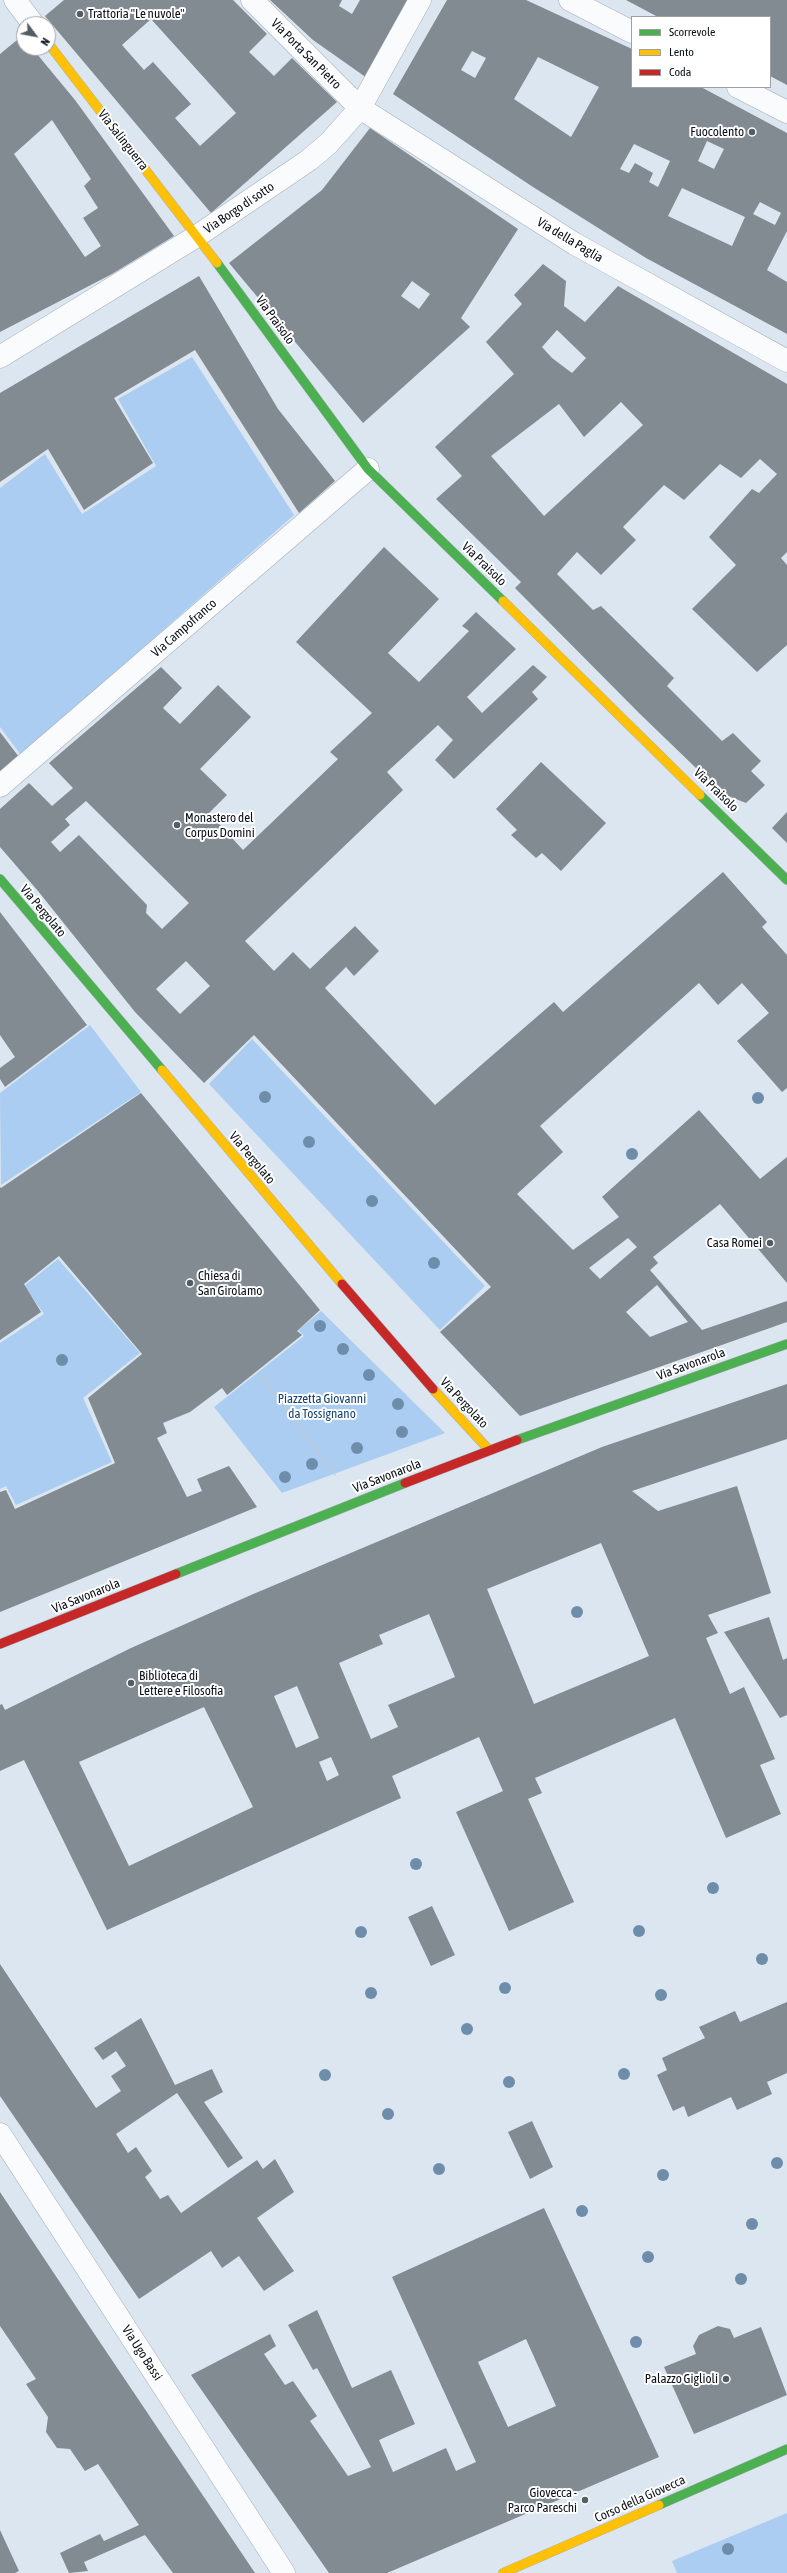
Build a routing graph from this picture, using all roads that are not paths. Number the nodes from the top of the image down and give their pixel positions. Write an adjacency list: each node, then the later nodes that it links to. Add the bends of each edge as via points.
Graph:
1 (13, 0): 5 (street); 6 (street)
2 (252, 0): 10 (street, Via Porta San Pietro)
3 (420, 0): 10 (street, Via Borgo di sotto)
4 (570, 0): 7 (street)
5 (0, 9)
6 (26, 16)
7 (631, 31)
8 (56, 53): 12 (street, Via Salinguerra)
9 (740, 88): 11 (street)
10 (360, 108): 12 (street, Via Borgo di sotto, via 329,143 309,160); 14 (street, Via della Paglia, via 575,244 642,283)
11 (787, 112)
12 (197, 236): 13 (street, Via Borgo di sotto); 15 (street, Via Praisolo)
13 (0, 357)
14 (787, 360)
15 (368, 469): 16 (street, Via Campofranco); 18 (street, Via Praisolo)
16 (0, 786)
17 (0, 879): 20 (street, Via Pergolato, via 404,1358)
18 (787, 880)
19 (787, 1344): 20 (street, Via Savonarola)
20 (489, 1450): 21 (street, Via Savonarola)
21 (0, 1644)
22 (0, 2134): 24 (street, Via Ugo Bassi)
23 (787, 2449): 25 (street, Corso della Giovecca)
24 (284, 2573)
25 (503, 2573)

